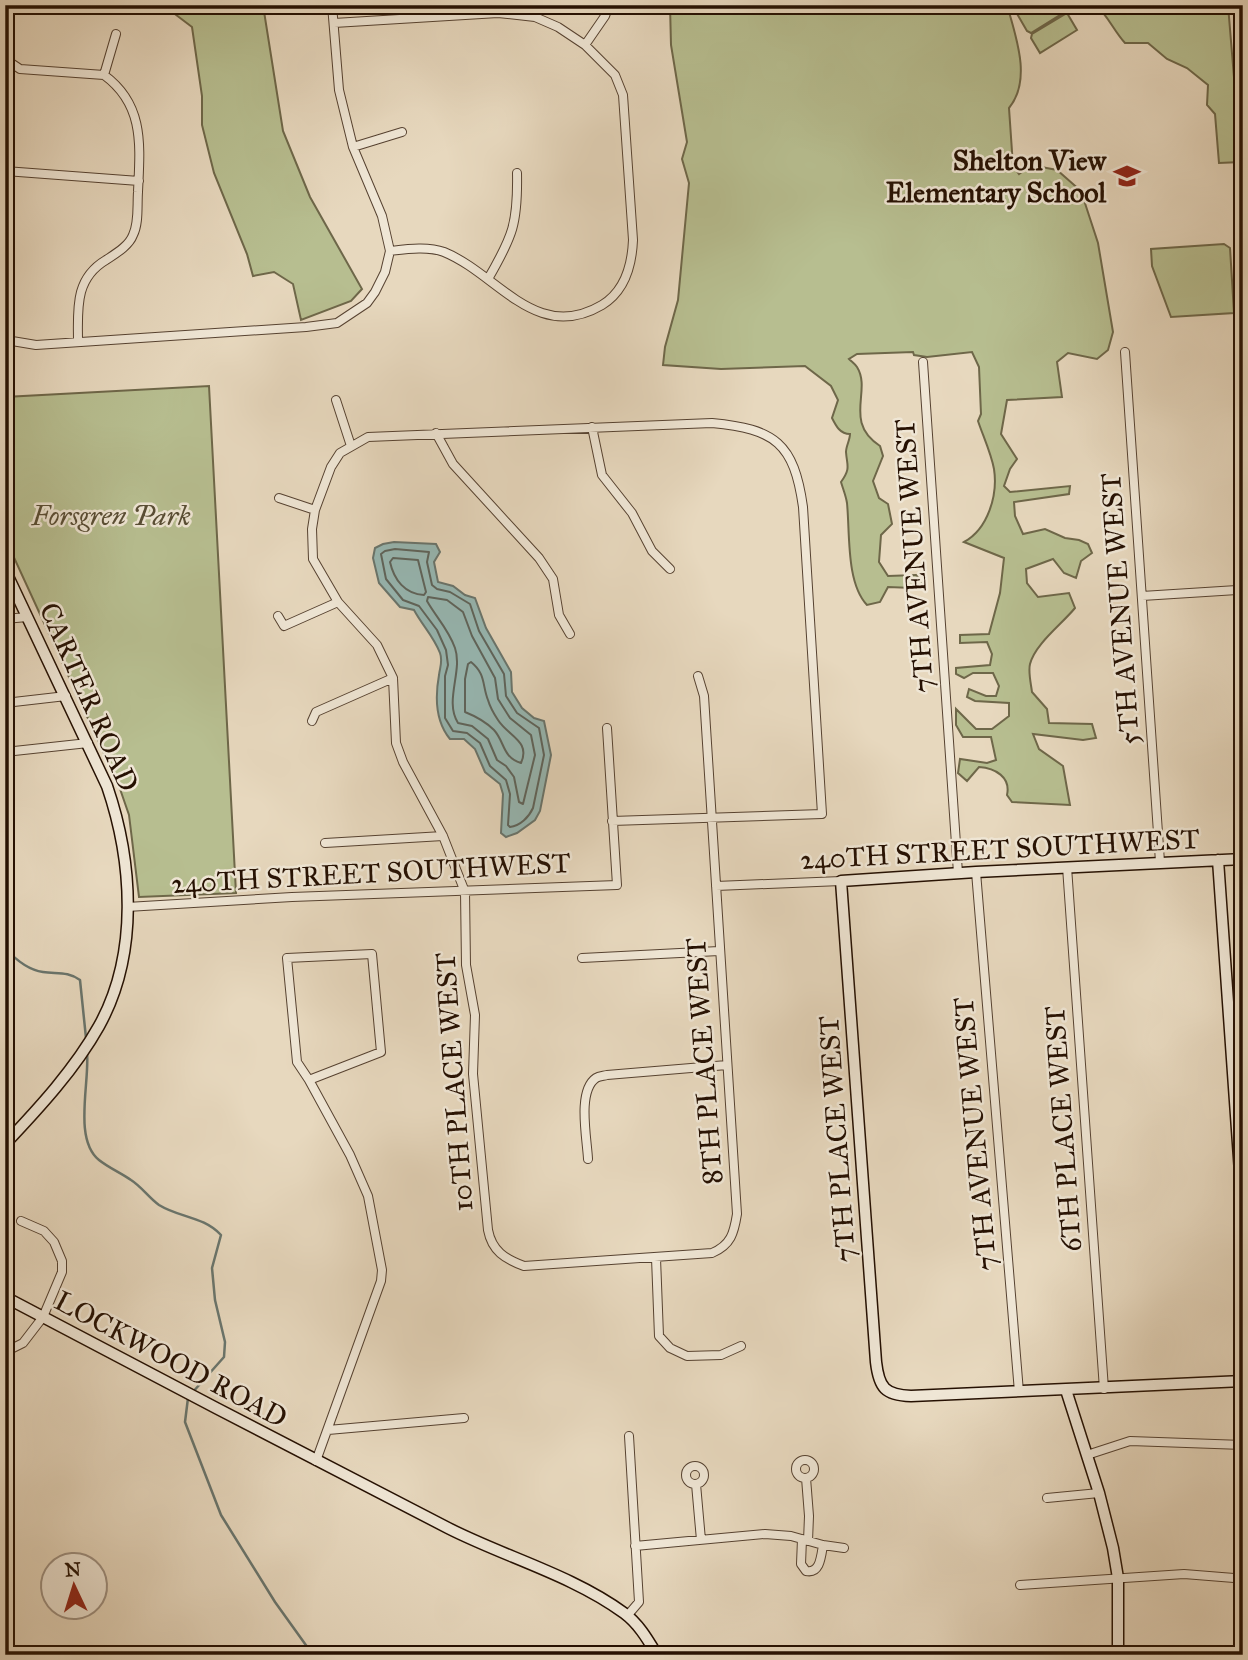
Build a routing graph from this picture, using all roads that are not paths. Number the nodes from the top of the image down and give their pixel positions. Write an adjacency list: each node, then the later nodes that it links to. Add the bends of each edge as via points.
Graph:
1 (332, 5): 4 (street)
2 (610, 5): 6 (street)
3 (497, 9): 4 (street); 6 (street, via 536,17)
4 (334, 23): 10 (street, via 339,90)
5 (116, 34): 8 (street)
6 (585, 45): 15 (street, via 615,75 623,95 632,264 620,288 584,314 538,311 513,300)
7 (7, 60): 8 (street, via 20,69)
8 (104, 75): 13 (street, via 129,100 137,122)
9 (402, 132): 10 (street)
10 (353, 147): 14 (street, via 382,216)
11 (5, 171): 13 (street)
12 (517, 173): 15 (street, via 518,207 510,242)
13 (139, 181): 17 (street, via 133,237 118,253 96,265 78,299)
14 (390, 251): 15 (street, via 443,251); 17 (street, via 375,292 354,314 337,323)
15 (488, 279)
16 (5, 338): 17 (street, via 36,345)
17 (78, 342)
18 (1125, 352): 29 (street, 5TH AVENUE WEST)
19 (923, 362): 52 (street, 7TH AVENUE WEST)
20 (336, 400): 23 (street)
21 (592, 427): 22 (street); 26 (street, via 602,475 632,513 652,551); 43 (street, via 737,425 772,438 794,463 803,507 822,814)
22 (436, 433): 23 (street, via 368,437); 34 (street, via 453,464 553,579 559,615)
23 (351, 446): 25 (street, via 331,467)
24 (279, 498): 25 (street)
25 (315, 510): 30 (street, via 313,559)
26 (670, 569)
27 (5, 570): 31 (street, CARTER ROAD)
28 (1237, 590): 29 (street)
29 (1142, 596): 49 (street, 5TH AVENUE WEST)
30 (338, 602): 32 (street, via 284,626); 36 (street, via 376,645)
31 (27, 617): 33 (street); 37 (street, CARTER ROAD)
32 (278, 617)
33 (5, 619)
34 (570, 634)
35 (698, 676): 43 (street, 8TH PLACE WEST, via 704,696)
36 (394, 678): 39 (street, via 316,712); 45 (street, via 396,743)
37 (66, 696): 38 (street); 41 (street, CARTER ROAD)
38 (5, 703)
39 (312, 721)
40 (607, 728): 44 (street)
41 (88, 743): 42 (street); 56 (street, CARTER ROAD, via 117,815)
42 (5, 752)
43 (712, 817): 44 (street); 54 (street, 8TH PLACE WEST)
44 (612, 821): 55 (street, 240TH STREET SOUTHWEST, via 617,886)
45 (443, 836): 46 (street); 55 (street)
46 (325, 843)
47 (1243, 859): 48 (street, 240TH STREET SOUTHWEST)
48 (1218, 860): 49 (street, 240TH STREET SOUTHWEST); 63 (street)
49 (1160, 862): 50 (street, 240TH STREET SOUTHWEST)
50 (1067, 867): 51 (street, 240TH STREET SOUTHWEST); 71 (street, 6TH PLACE WEST)
51 (976, 872): 52 (street, 240TH STREET SOUTHWEST); 73 (street, 7TH AVENUE WEST)
52 (958, 873): 53 (street, 240TH STREET SOUTHWEST)
53 (841, 881): 54 (street, 240TH STREET SOUTHWEST); 73 (street, 7TH PLACE WEST, via 878,1377 892,1394)
54 (716, 886): 57 (street, 8TH PLACE WEST)
55 (466, 892): 56 (street, 240TH STREET SOUTHWEST); 65 (street, 10TH PLACE WEST, via 466,965 475,1015 473,1074 488,1230 496,1250 524,1266)
56 (127, 907): 61 (street, CARTER ROAD, via 124,958 99,1026 71,1067)
57 (719, 951): 58 (street); 59 (street, 8TH PLACE WEST)
58 (582, 958)
59 (727, 1065): 62 (street, via 596,1078 584,1100); 65 (street, 8TH PLACE WEST, via 737,1214 734,1233 722,1249 712,1253)
60 (309, 1080): 60 (street, via 297,1062 287,958 372,954 381,1052); 75 (street, via 369,1196 381,1255 381,1281)
61 (5, 1144)
62 (589, 1158)
63 (1243, 1215)
64 (21, 1221): 67 (street, via 44,1231 62,1261 62,1272)
65 (656, 1258): 68 (street, via 659,1336 670,1348 687,1356 721,1355)
66 (5, 1297): 67 (street, LOCKWOOD ROAD)
67 (43, 1317): 69 (street, via 23,1343); 79 (street, LOCKWOOD ROAD)
68 (741, 1346)
69 (5, 1352)
70 (1243, 1381): 71 (street)
71 (1104, 1389): 72 (street)
72 (1066, 1391): 73 (street); 78 (street)
73 (1019, 1392)
74 (464, 1418): 75 (street)
75 (328, 1430): 79 (street)
76 (629, 1436): 87 (street)
77 (1243, 1446): 78 (street, via 1130,1441)
78 (1087, 1455): 82 (street)
79 (316, 1461): 92 (street, LOCKWOOD ROAD, via 472,1541 568,1581)
80 (806, 1478): 85 (street, via 809,1516)
81 (696, 1485): 84 (street)
82 (1099, 1493): 83 (street); 90 (street)
83 (1046, 1498)
84 (701, 1539): 85 (street, via 765,1534); 87 (street)
85 (805, 1540): 86 (street); 86 (street, via 801,1564 806,1572 816,1569)
86 (823, 1545): 88 (street)
87 (635, 1546): 92 (street, via 639,1602)
88 (844, 1548)
89 (1243, 1576): 90 (street)
90 (1118, 1578): 91 (street); 94 (street)
91 (1020, 1585)
92 (628, 1616): 93 (street, LOCKWOOD ROAD)
93 (657, 1655)
94 (1118, 1655)

